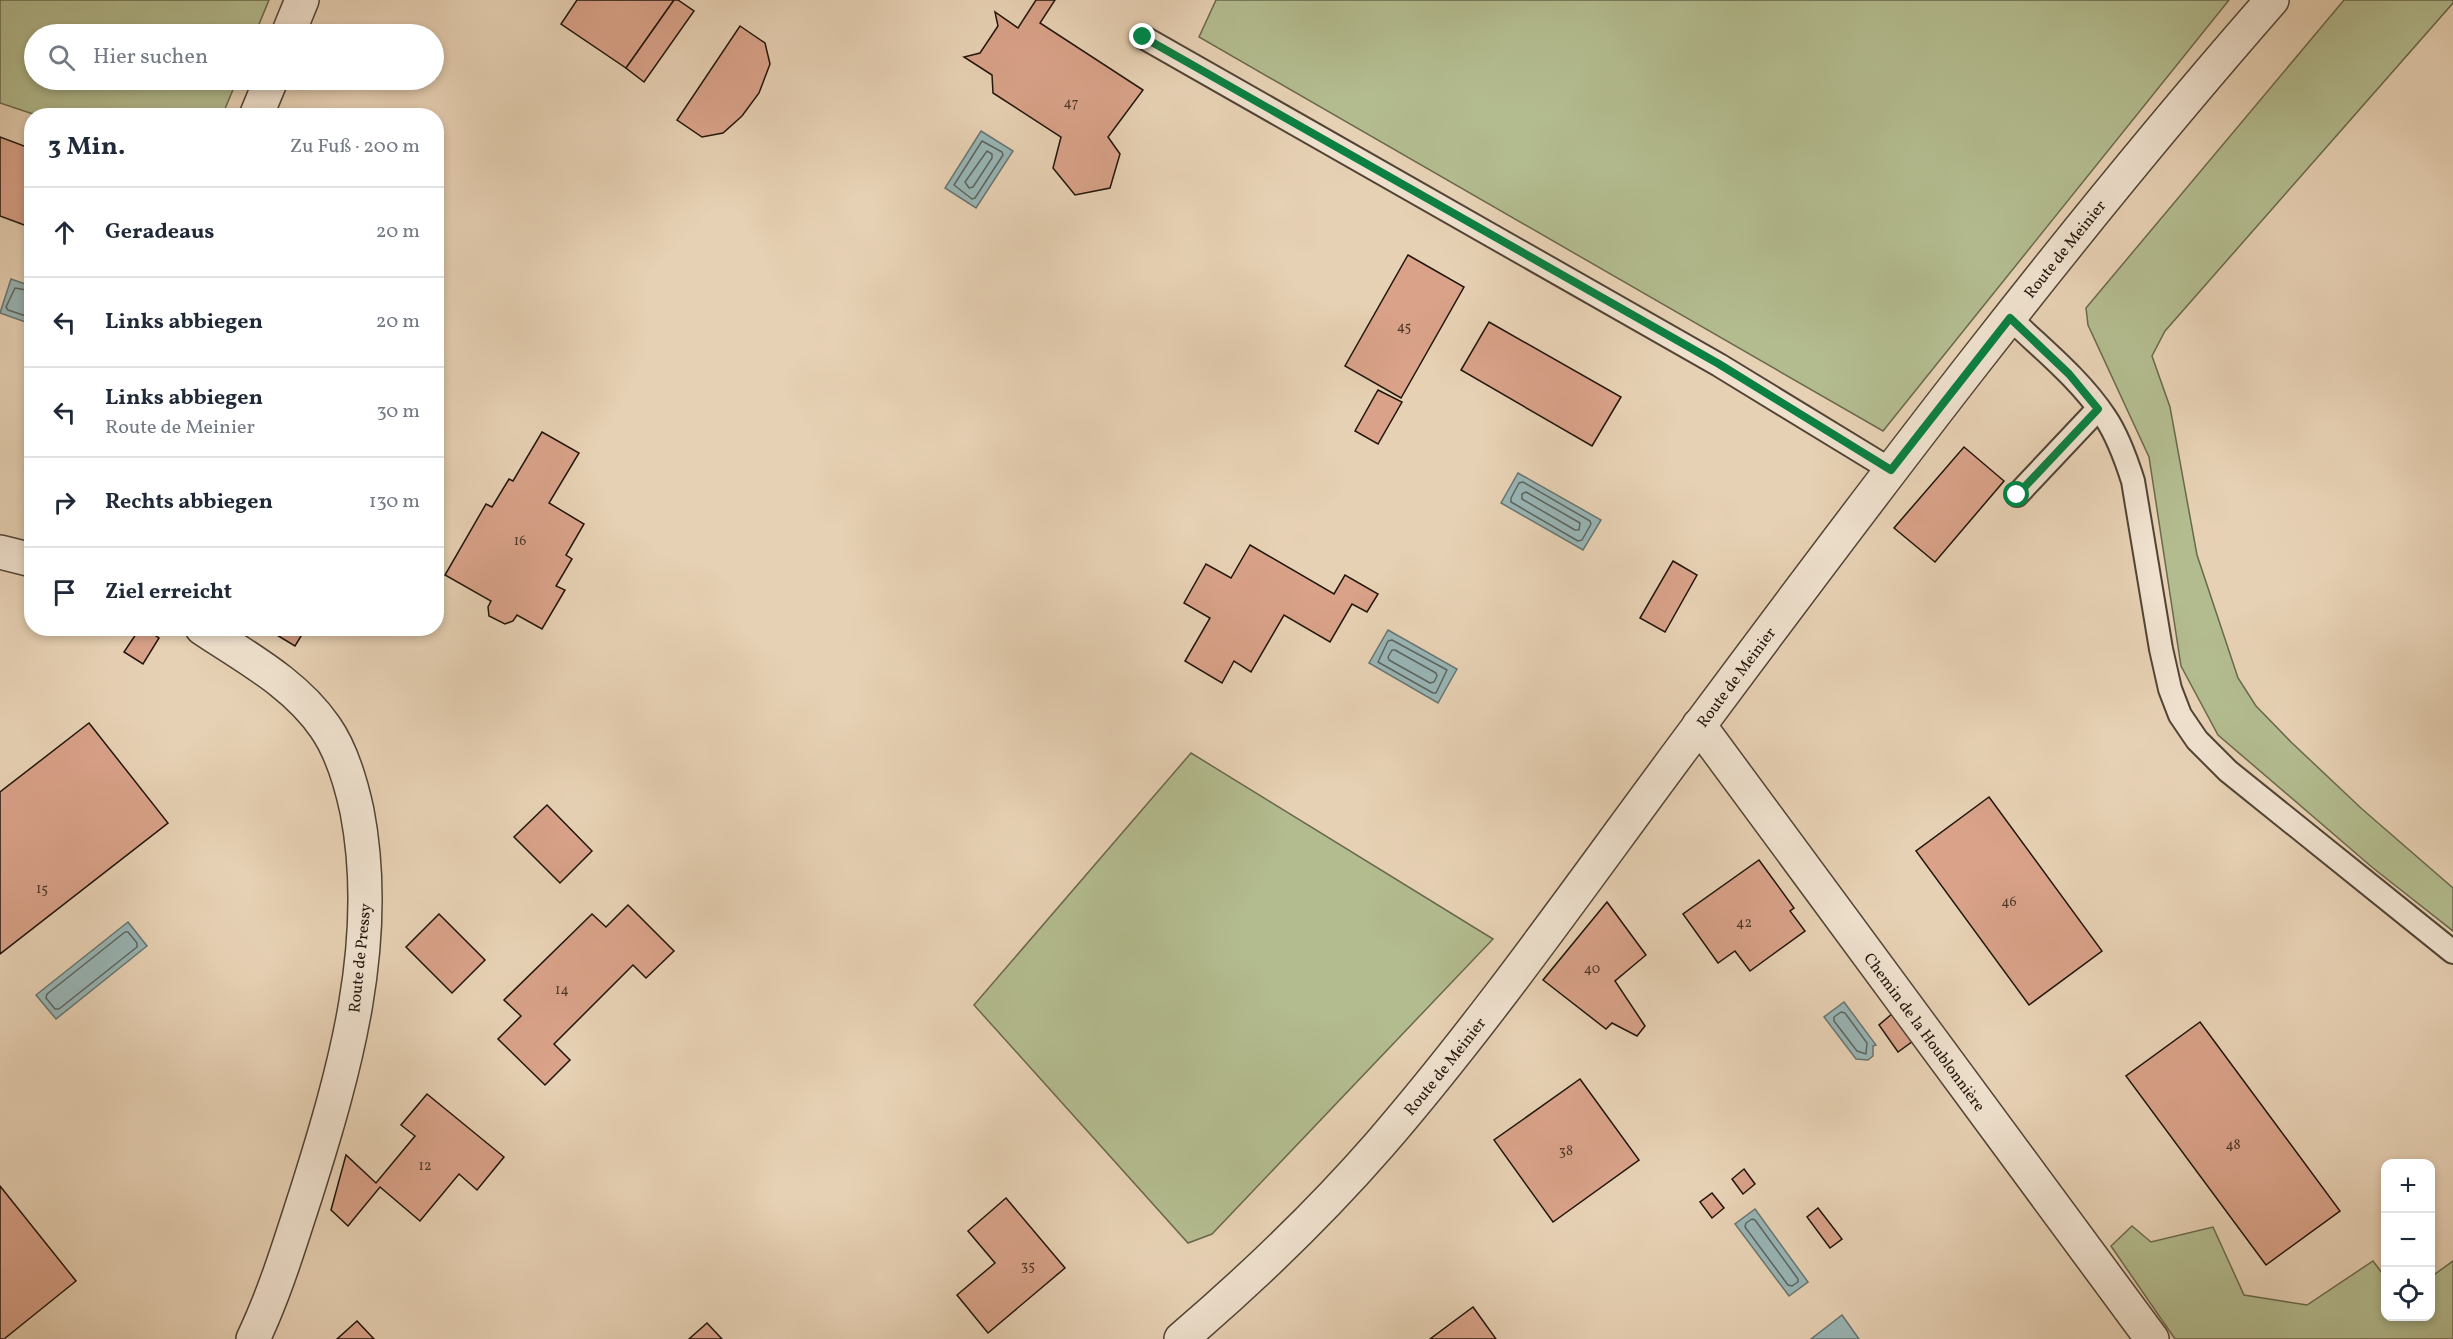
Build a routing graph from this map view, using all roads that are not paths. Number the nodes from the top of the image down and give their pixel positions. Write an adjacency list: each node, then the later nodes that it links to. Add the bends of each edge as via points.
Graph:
1 (302, 0): 3 (street)
2 (2272, 0): 7 (street, Route de Meinier, via 2198,85)
3 (292, 24)
4 (1143, 37): 9 (lane, via 1719,364)
5 (267, 90): 6 (street)
6 (259, 108)
7 (2010, 318): 8 (lane, via 2069,374); 9 (street, Route de Meinier)
8 (2098, 409): 10 (lane); 15 (lane, via 2125,456 2133,481 2161,649 2180,715 2228,771)
9 (1891, 470): 14 (street, Route de Meinier)
10 (2017, 495)
11 (0, 552): 12 (street)
12 (24, 558)
13 (214, 636): 16 (street, Route de Pressy, via 286,685 326,728 340,753 354,796 365,868 364,937 346,1060 290,1241)
14 (1699, 725): 17 (street, Route de Meinier, via 1513,976 1378,1147 1319,1210); 18 (street, Chemin de la Houblonnière)
15 (2453, 952)
16 (253, 1339)
17 (1181, 1339)
18 (2152, 1339)

